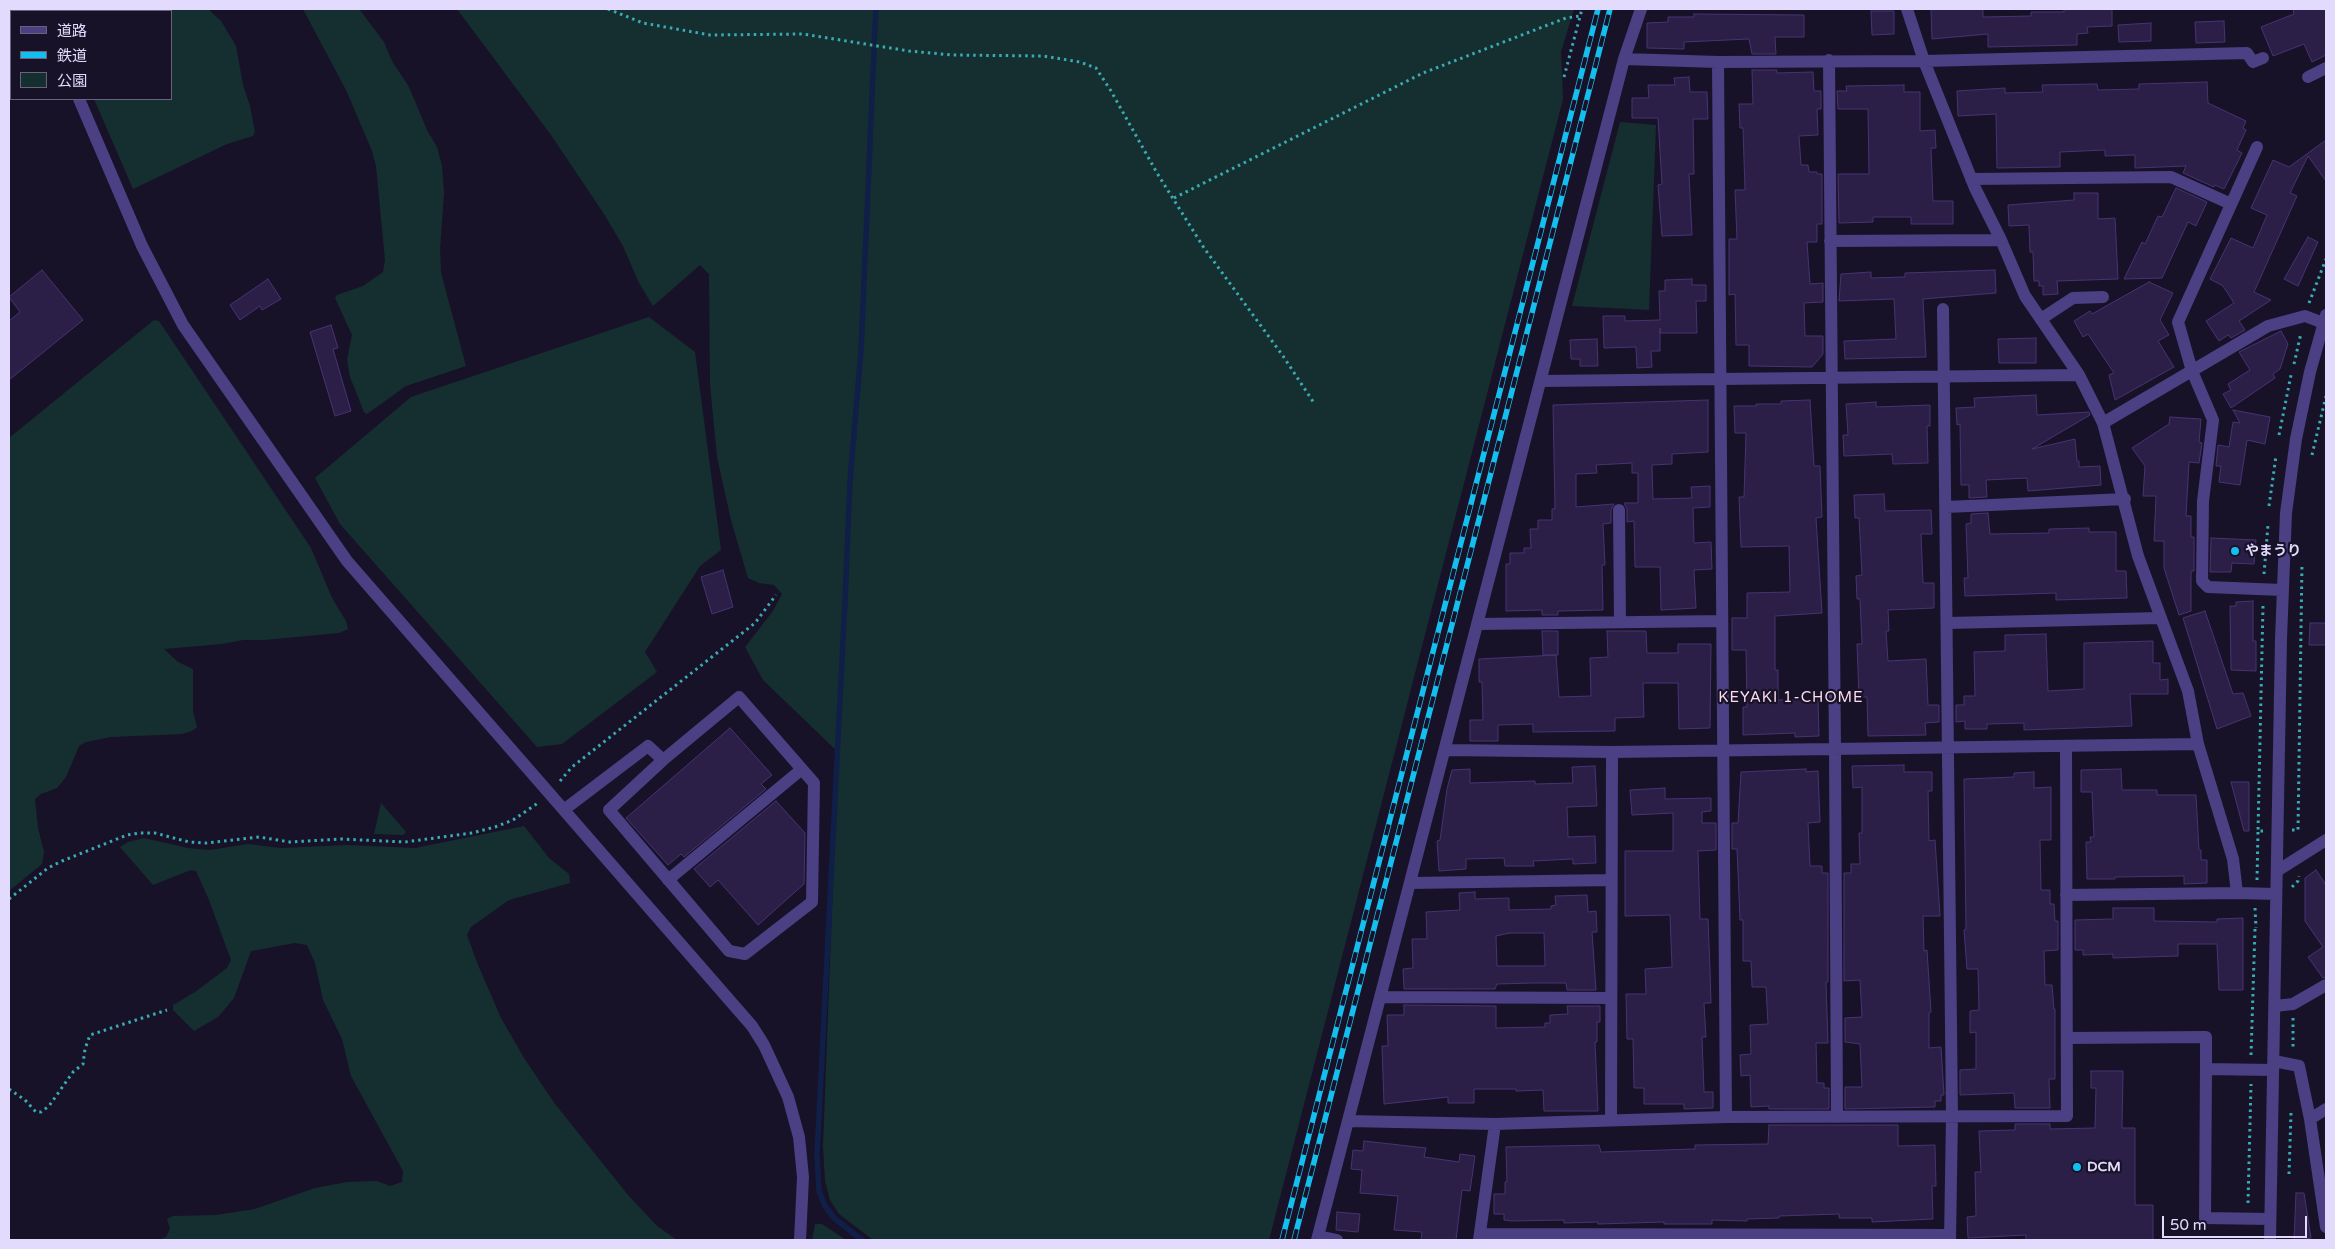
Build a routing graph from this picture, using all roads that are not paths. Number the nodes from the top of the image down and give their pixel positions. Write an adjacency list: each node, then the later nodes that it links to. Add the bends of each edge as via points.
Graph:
1 (1641, 9): 4 (street)
2 (1907, 9): 6 (street)
3 (2263, 58): 6 (street, via 2253,62 2247,53 2230,53)
4 (1624, 59): 7 (street); 25 (street)
5 (1828, 60): 6 (street); 7 (street); 15 (street)
6 (1924, 61): 12 (street)
7 (1718, 62): 23 (street)
8 (2326, 68): 9 (street)
9 (2308, 77)
10 (79, 100): 45 (street, via 149,260 204,357 347,561)
11 (2257, 147): 13 (street)
12 (1972, 179): 13 (street, via 2171,177); 14 (street)
13 (2231, 204): 20 (street, via 2178,322)
14 (2002, 240): 15 (street); 18 (street, via 2025,296)
15 (1830, 242): 24 (street)
16 (2103, 297): 18 (street, via 2073,298)
17 (1944, 309): 22 (street)
18 (2041, 319): 21 (street)
19 (2325, 321): 20 (street, via 2305,316 2268,326); 30 (street, via 2296,439 2286,513)
20 (2192, 371): 26 (street); 30 (street, via 2213,420 2203,501 2202,581 2208,587)
21 (2078, 375): 22 (street); 26 (street)
22 (1944, 376): 24 (street); 28 (street)
23 (1721, 378): 24 (street); 25 (street); 33 (street)
24 (1830, 378): 40 (street)
25 (1541, 380): 35 (street)
26 (2103, 423): 27 (street)
27 (2125, 499): 28 (street); 31 (street, via 2138,556)
28 (1946, 507): 34 (street)
29 (1619, 510): 32 (street)
30 (2282, 590): 47 (street)
31 (2161, 618): 34 (street); 36 (street, via 2188,691)
32 (1620, 622): 33 (street); 35 (street)
33 (1722, 622): 41 (street)
34 (1948, 623): 38 (street)
35 (1477, 624): 39 (street)
36 (2198, 744): 37 (street); 51 (street, via 2233,859)
37 (2066, 747): 38 (street); 53 (street)
38 (1947, 749): 40 (street); 62 (street)
39 (1445, 750): 42 (street); 50 (street)
40 (1836, 750): 41 (street); 64 (street)
41 (1723, 751): 42 (street); 63 (street)
42 (1612, 752): 49 (street)
43 (663, 760): 44 (street, via 739,697); 45 (street, via 648,746); 48 (street, via 609,810)
44 (802, 769): 48 (street); 48 (street, via 814,782 812,902 745,954 729,951)
45 (565, 809): 74 (street, via 719,985 764,1045 788,1097 799,1137 803,1177)
46 (2326, 840): 47 (street)
47 (2277, 872): 52 (street)
48 (668, 880)
49 (1611, 880): 50 (street); 56 (street)
50 (1410, 883): 55 (street)
51 (2237, 894): 52 (street); 53 (street)
52 (2276, 894): 57 (street)
53 (2066, 896): 58 (street)
54 (2326, 984): 57 (street, via 2293,1004)
55 (1380, 997): 56 (street); 67 (street)
56 (1611, 998): 66 (street)
57 (2274, 1006): 59 (street)
58 (2067, 1038): 60 (street, via 2206,1037); 62 (street, via 2067,1116)
59 (2273, 1066): 60 (street); 65 (street, via 2299,1066); 69 (street)
60 (2206, 1069): 69 (street, via 2205,1218)
61 (2326, 1108): 65 (street)
62 (1952, 1116): 64 (street); 73 (street)
63 (1726, 1118): 64 (street); 66 (street)
64 (1837, 1118)
65 (2310, 1119): 70 (street)
66 (1611, 1120): 68 (street)
67 (1348, 1121): 68 (street); 72 (street)
68 (1495, 1124): 71 (street)
69 (2270, 1219): 76 (street)
70 (2326, 1227)
71 (1480, 1237): 73 (street)
72 (1317, 1238): 75 (street)
73 (1950, 1238)
74 (800, 1240)
75 (1337, 1240)
76 (2270, 1240)

